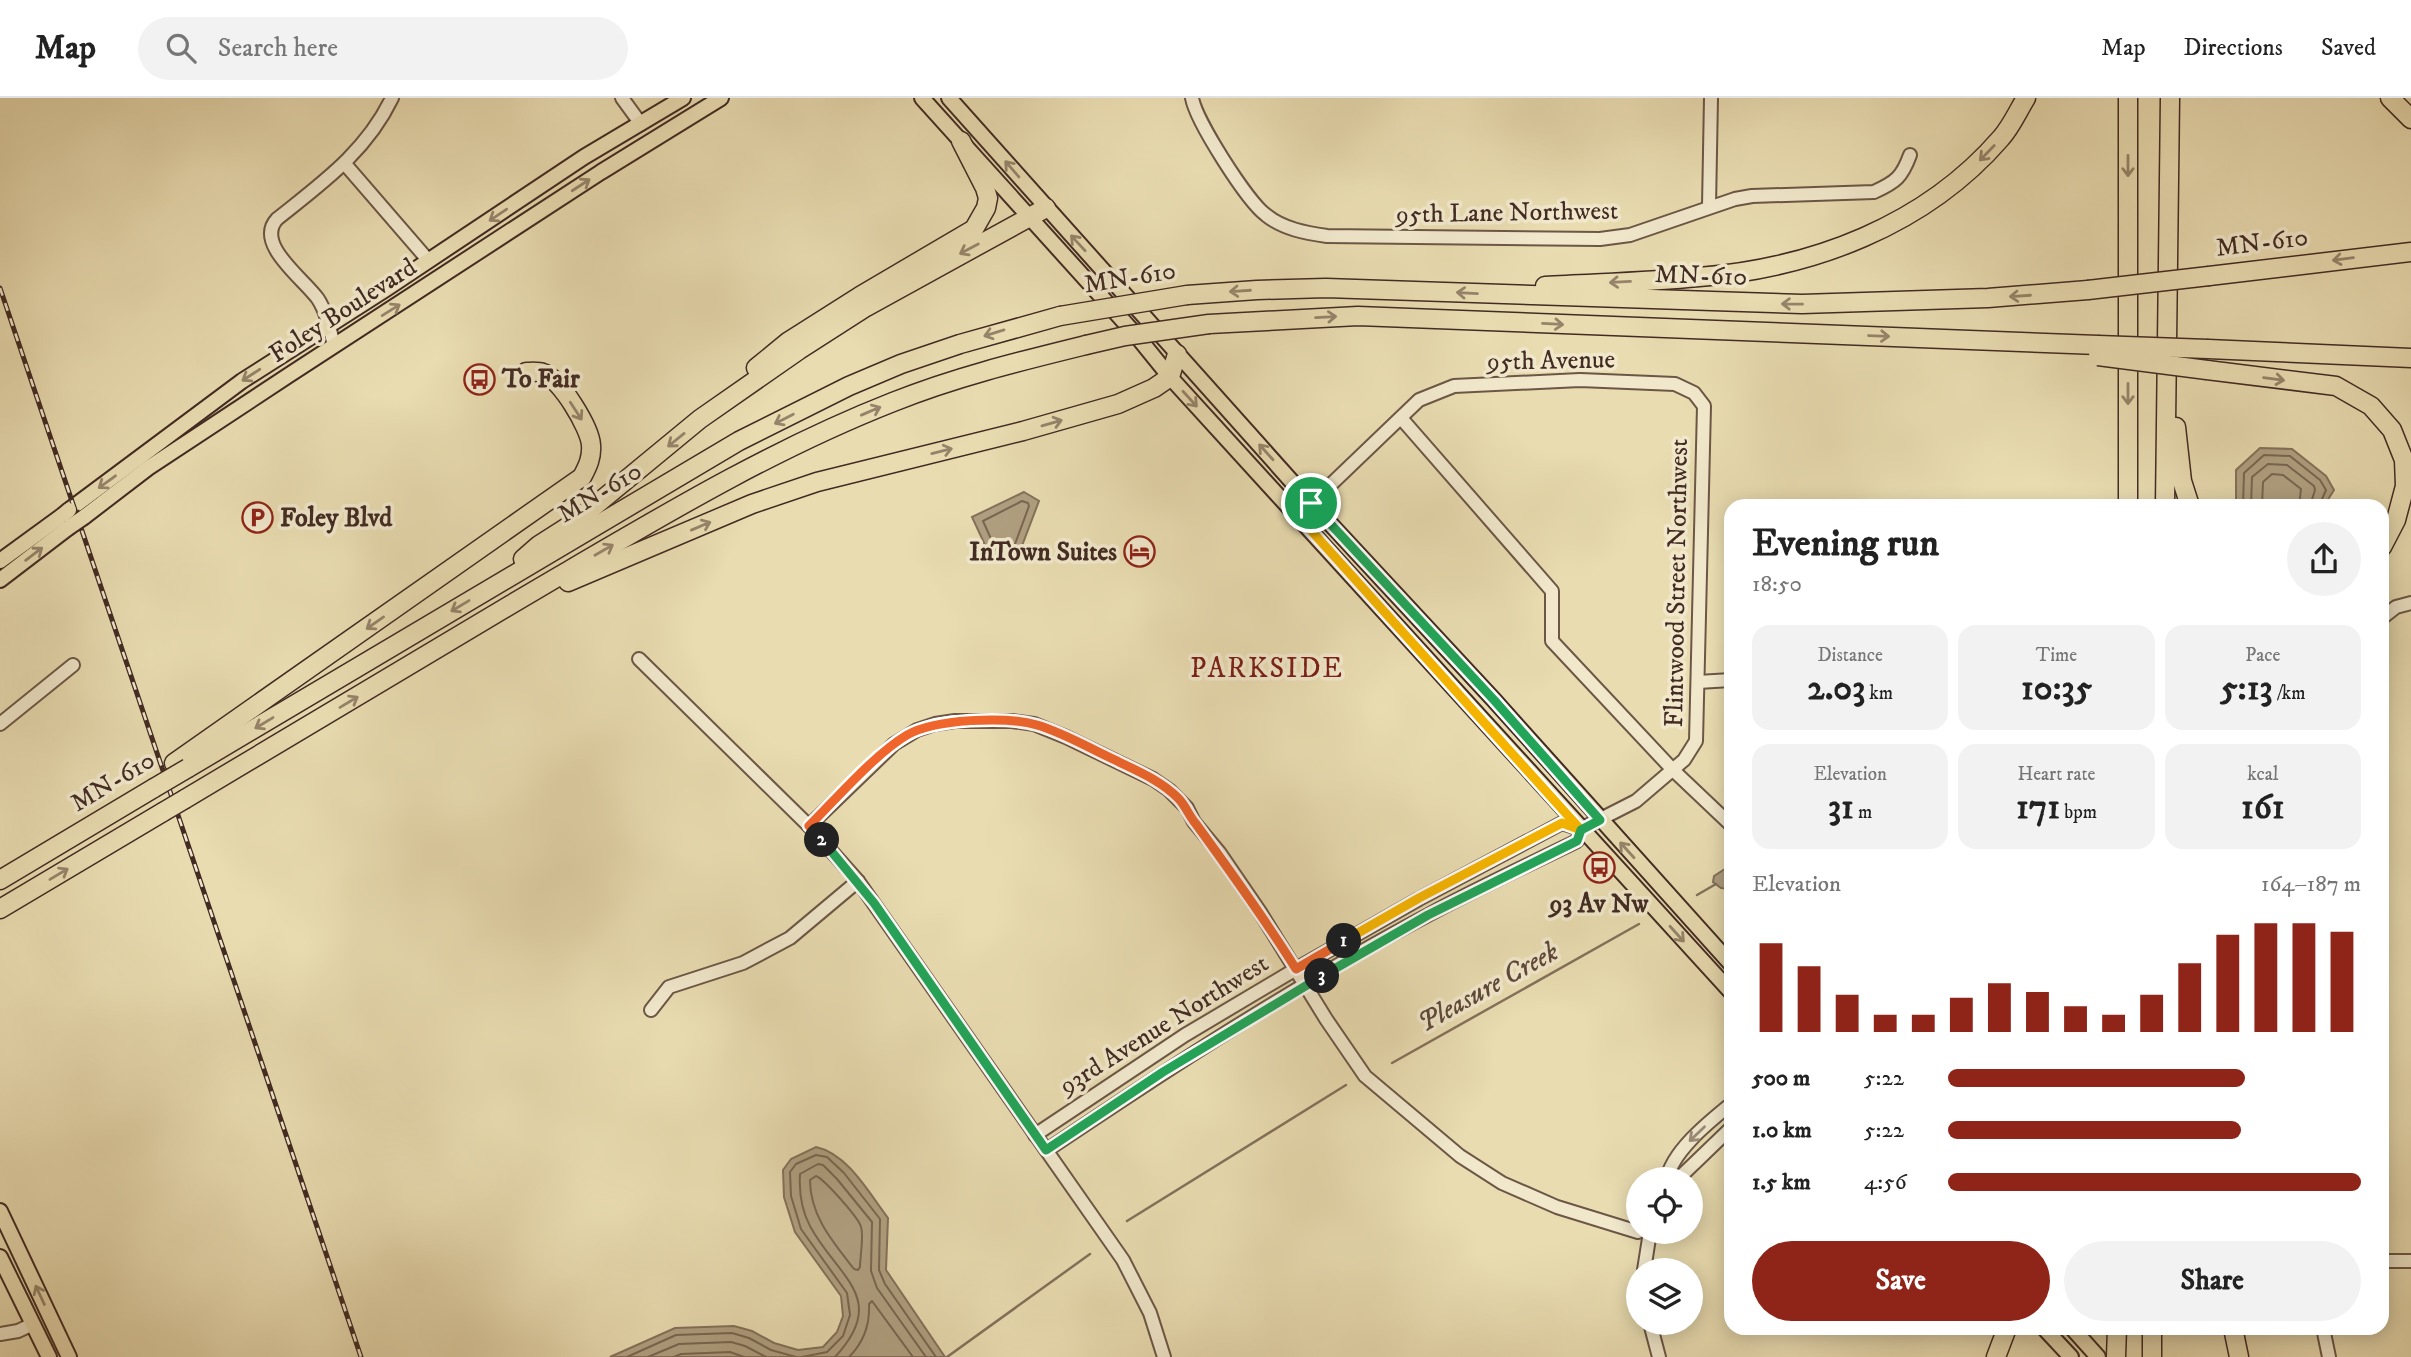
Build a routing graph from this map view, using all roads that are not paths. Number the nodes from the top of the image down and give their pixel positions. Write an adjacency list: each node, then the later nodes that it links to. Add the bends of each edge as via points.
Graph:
1 (392, 98): 17 (street)
2 (622, 98): 14 (street)
3 (683, 98): 14 (main road, Foley Boulevard)
4 (721, 98): 26 (main road, Foley Boulevard, one-way to 4)
5 (922, 98): 15 (main road)
6 (949, 98): 19 (main road, one-way to 6)
7 (1192, 98): 18 (street, 95th Lane Northwest, via 1197,117 1251,199 1265,215 1295,230 1326,236 1600,239 1630,235)
8 (1711, 98): 18 (street)
9 (2026, 98): 23 (highway, one-way to 23, via 2003,136 1972,169 1883,229 1834,251 1702,277 1540,287)
10 (2128, 98): 38 (highway, one-way to 38)
11 (2170, 98): 24 (highway)
12 (2390, 98): 13 (highway)
13 (2411, 119)
14 (641, 124): 22 (main road, Foley Boulevard, one-way to 22)
15 (961, 141): 20 (main road); 36 (highway, via 988,198 974,229 789,341)
16 (1910, 155): 18 (street, 95th Lane Northwest, via 1903,174 1874,192 1752,196)
17 (345, 164): 22 (street); 25 (street, via 276,219 270,230 274,249 319,300)
18 (1709, 206)
19 (1046, 208): 20 (highway); 28 (main road, one-way to 19)
20 (1029, 218): 33 (main road); 36 (highway, one-way to 36, via 866,306)
21 (2411, 249): 23 (highway, MN-610, one-way to 23, bridge, via 2209,276 1988,298 1802,304)
22 (428, 260): 25 (main road, Foley Boulevard)
23 (1500, 294): 47 (highway, MN-610, one-way to 47, bridge, via 1326,288 1187,295 1060,316 960,344 849,386 740,440)
24 (2168, 294): 39 (highway); 40 (highway, via 2176,433)
25 (329, 326): 26 (street); 37 (main road, Foley Boulevard, one-way to 37, via 221,396)
26 (334, 346): 37 (main road, Foley Boulevard)
27 (2098, 351): 29 (highway, bridge, via 2207,349); 44 (highway, one-way to 44, bridge, via 2336,386 2371,406 2392,430 2403,460 2405,486); 49 (highway, MN-610, one-way to 27, bridge, via 720,483 825,430 981,371 1125,337 1209,324 1358,316 2040,342)
28 (1177, 354): 33 (highway); 41 (main road, one-way to 28)
29 (2363, 356): 30 (highway); 31 (highway)
30 (2411, 358)
31 (2411, 364)
32 (526, 372): 56 (highway, one-way to 56, via 550,377 586,427 591,458 582,477)
33 (1170, 377): 42 (main road, one-way to 42); 49 (highway, one-way to 33, via 752,504 817,482 1118,404)
34 (1704, 405): 35 (street, 95th Avenue, via 1694,393 1675,384 1580,380 1454,386 1419,400); 54 (street, Flintwood Street Northwest)
35 (1401, 418): 41 (street, 95th Avenue); 57 (street, via 1552,591 1552,640)
36 (700, 419): 47 (highway, one-way to 47)
37 (144, 462): 43 (main road, Foley Boulevard, bridge)
38 (2127, 499)
39 (2165, 499)
40 (2188, 499)
41 (1311, 503): 42 (street, 95th Avenue); 59 (main road)
42 (1298, 516): 61 (main road)
43 (65, 521): 45 (main road, Foley Boulevard); 46 (main road, Foley Boulevard, one-way to 43)
44 (2389, 534)
45 (0, 561)
46 (0, 580)
47 (489, 589): 56 (highway, MN-610, one-way to 56)
48 (2411, 603): 50 (street)
49 (503, 610): 64 (highway, MN-610, one-way to 49, bridge)
50 (2389, 612)
51 (639, 659): 60 (street)
52 (73, 665): 55 (street)
53 (1724, 680): 54 (street)
54 (1698, 682): 57 (street, Flintwood Street Northwest, via 1696,741)
55 (0, 724)
56 (181, 765): 62 (highway, MN-610, bridge)
57 (1673, 769): 58 (street); 59 (street, Flintwood Street Northwest, via 1636,801)
58 (1724, 818)
59 (1600, 820): 61 (street, Flintwood Street Northwest); 65 (main road, one-way to 59)
60 (809, 826): 63 (street); 66 (street, via 906,735 956,721 1034,724 1153,779 1178,798 1261,912)
61 (1581, 830): 66 (street, 93rd Avenue Northwest, via 1562,823); 67 (main road, one-way to 67); 68 (street, 93rd Avenue Northwest, via 1577,841 1428,915)
62 (0, 880)
63 (858, 881): 69 (street, via 790,938 743,963 669,987); 71 (street)
64 (0, 909)
65 (1724, 956)
66 (1296, 969): 68 (street); 71 (street, 93rd Avenue Northwest, via 1185,1035)
67 (1724, 984)
68 (1306, 985): 73 (street, 93rd Avenue Northwest); 77 (street, via 1365,1076 1460,1156 1502,1183 1558,1207)
69 (651, 1010)
70 (1724, 1111): 74 (street, one-way to 74)
71 (1035, 1135): 73 (street)
72 (1724, 1135): 75 (street)
73 (1046, 1150): 93 (street, via 1137,1284)
74 (1670, 1167)
75 (1690, 1167)
76 (0, 1211): 92 (main road, one-way to 76)
77 (1626, 1227)
78 (0, 1256): 81 (main road)
79 (2389, 1261): 80 (street)
80 (2411, 1261)
81 (33, 1324): 82 (street); 91 (main road)
82 (0, 1334)
83 (1653, 1335): 94 (street)
84 (2004, 1335): 95 (highway)
85 (2051, 1335): 96 (main road)
86 (2078, 1335): 97 (main road)
87 (2117, 1335): 98 (highway)
88 (2152, 1335): 99 (highway)
89 (2234, 1335): 100 (highway)
90 (2324, 1335): 101 (street)
91 (49, 1357)
92 (69, 1357)
93 (1164, 1357)
94 (1659, 1357)
95 (1996, 1357)
96 (2071, 1357)
97 (2098, 1357)
98 (2116, 1357)
99 (2152, 1357)
100 (2239, 1357)
101 (2329, 1357)

